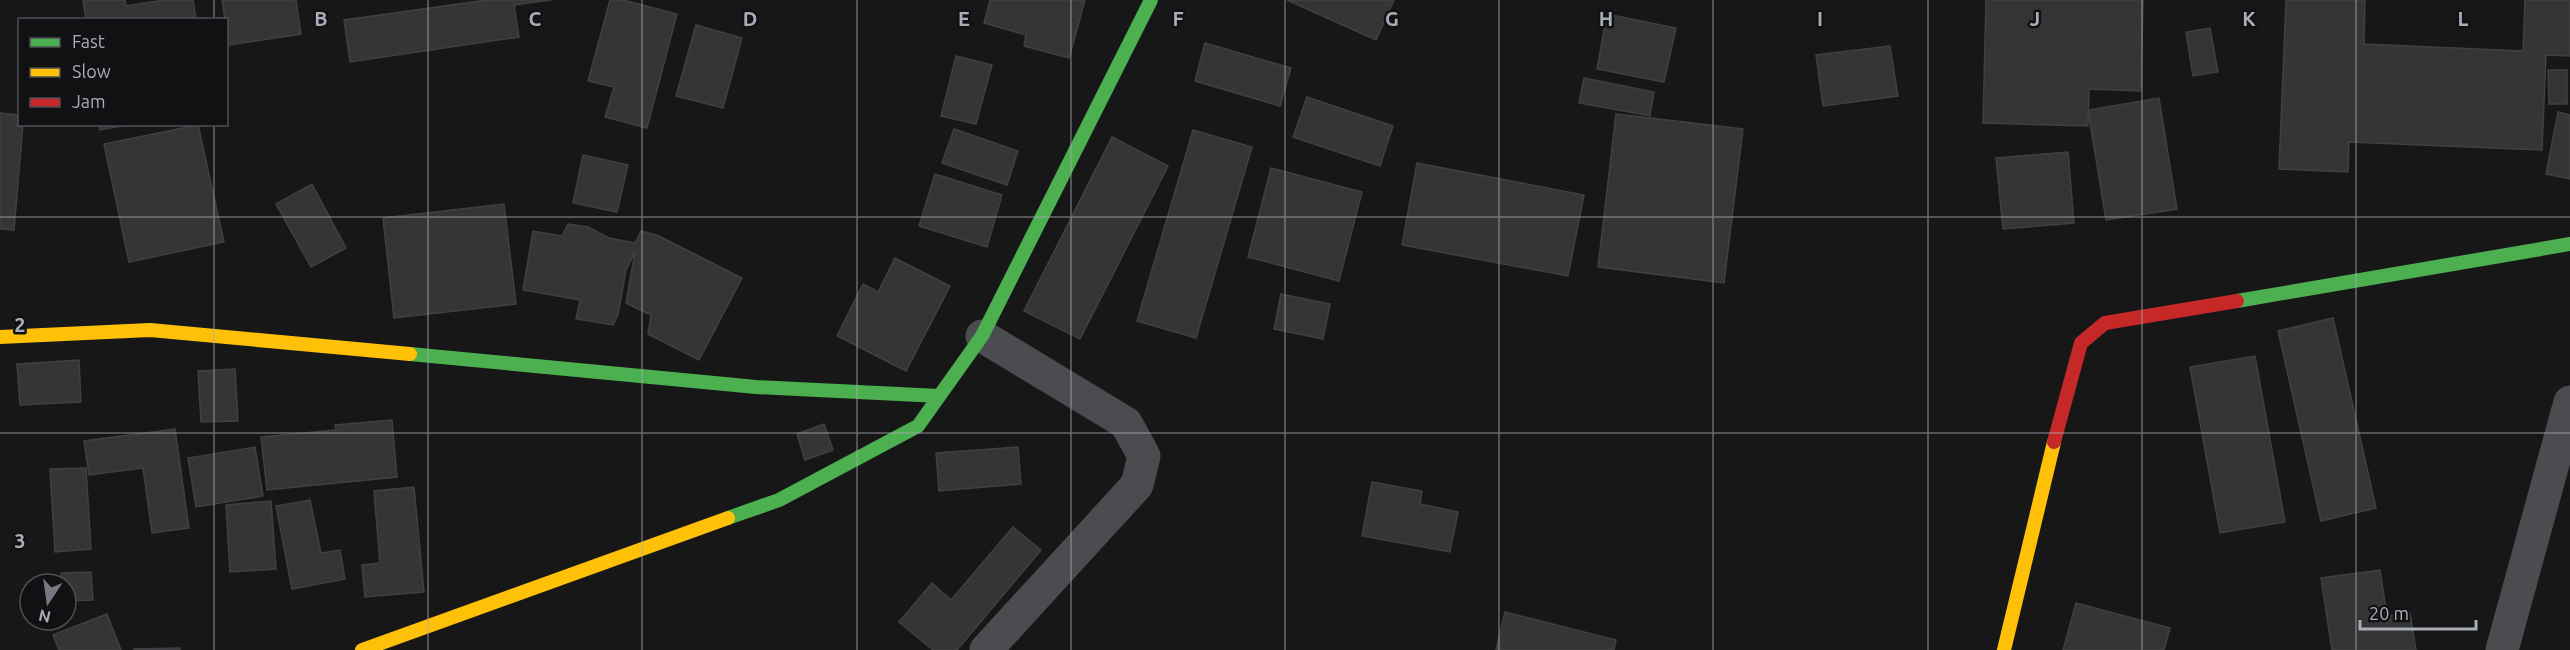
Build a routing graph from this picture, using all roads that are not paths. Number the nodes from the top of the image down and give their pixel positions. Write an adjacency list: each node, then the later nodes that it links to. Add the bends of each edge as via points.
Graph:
1 (1151, 0): 3 (street)
2 (2570, 244): 10 (street, via 2105,323 2081,343)
3 (982, 336): 5 (street); 9 (street, via 1126,423 1144,456 1137,485)
4 (0, 337): 5 (street, via 150,330 756,387)
5 (939, 396): 7 (street, via 918,426 779,500)
6 (2570, 402): 11 (street)
7 (395, 644): 8 (street)
8 (362, 650)
9 (986, 650)
10 (2004, 650)
11 (2502, 650)

